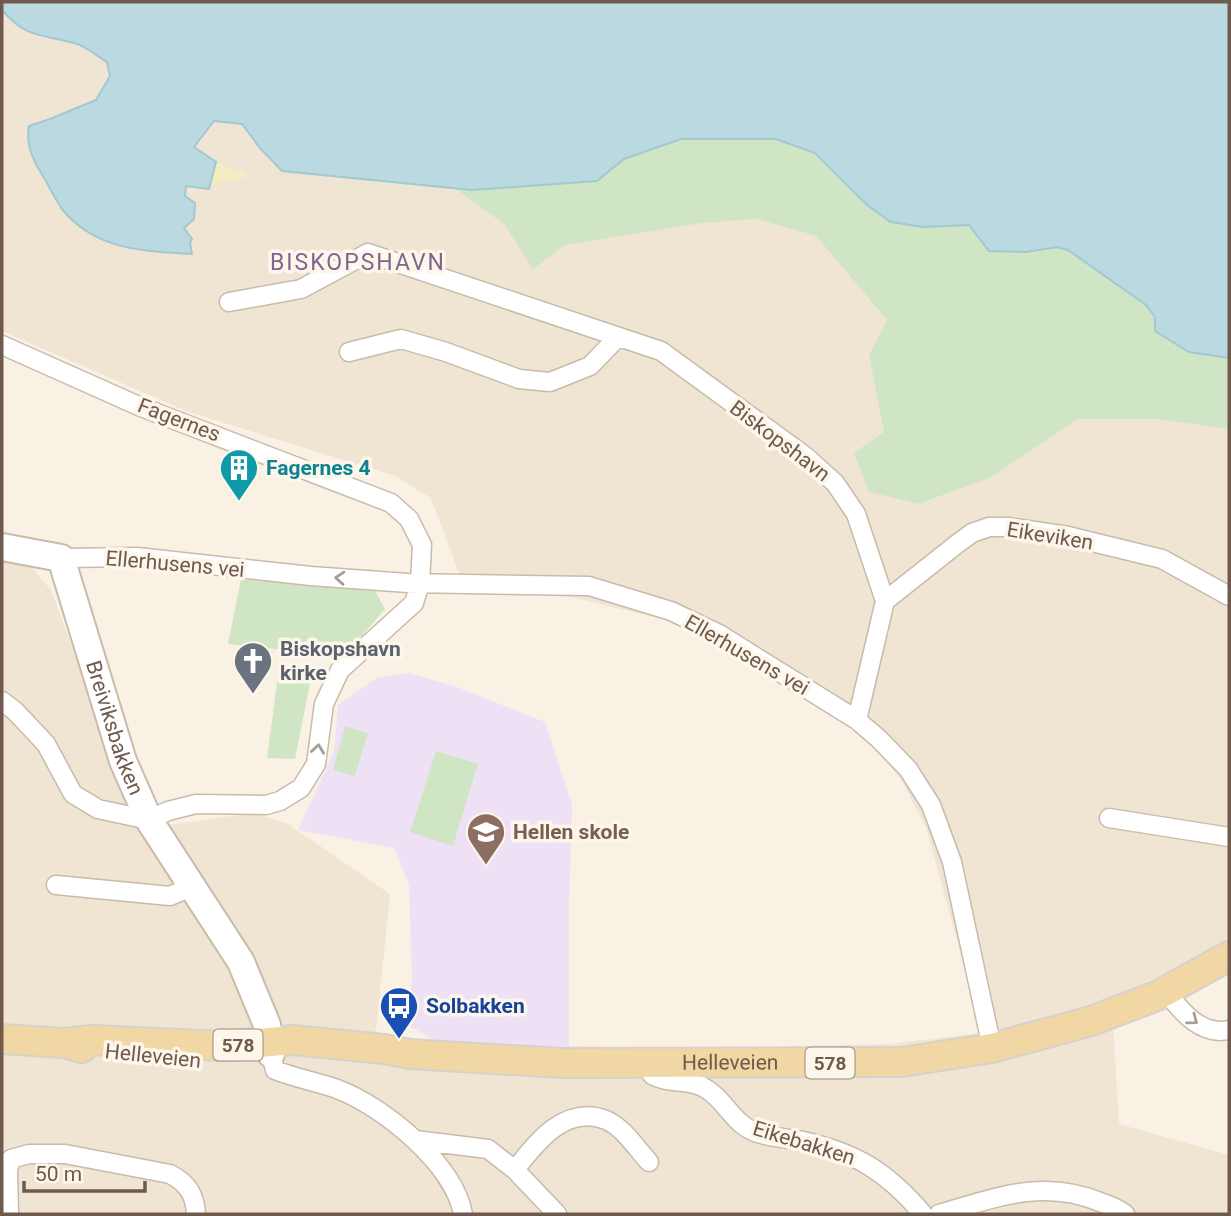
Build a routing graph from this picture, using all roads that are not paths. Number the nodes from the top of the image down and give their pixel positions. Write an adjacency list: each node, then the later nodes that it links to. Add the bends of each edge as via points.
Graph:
1 (229, 302): 2 (street, Biskopshavn, via 301,289 368,253)
2 (617, 338): 4 (street, via 590,366 550,382 519,379 401,339); 9 (street, Biskopshavn, via 661,351 835,483 856,514)
3 (2, 345): 7 (street, Fagernes, via 141,407 391,503 409,519 422,545)
4 (349, 352)
5 (2, 547): 6 (street)
6 (61, 558): 7 (street, Ellerhusens vei, one-way to 6, via 137,557); 13 (street, Breiviksbakken, via 123,761)
7 (414, 583): 11 (street, Ellerhusens vei, via 589,586 671,611 719,634); 13 (street, one-way to 7, via 197,804 266,805 301,788 316,764 324,704 340,670 414,603)
8 (1229, 596): 9 (street, Eikeviken, via 1162,559 1068,536 989,527 972,533)
9 (885, 601): 11 (street)
10 (2, 701): 13 (street, via 47,744 73,794 98,809)
11 (857, 720): 22 (street, Ellerhusens vei, via 908,769 932,805 952,862)
12 (1109, 818): 14 (street)
13 (149, 820): 16 (street, Breiviksbakken)
14 (1229, 836)
15 (56, 885): 16 (street, via 170,896)
16 (193, 886): 21 (street, Breiviksbakken, via 241,962 263,1014)
17 (1229, 956): 18 (main road, Helleveien / 578)
18 (1166, 992): 19 (street, one-way to 19, via 1195,1023 1216,1031); 22 (main road, Helleveien / 578, via 1091,1021)
19 (1229, 1030)
20 (2, 1039): 21 (main road, Helleveien / 578)
21 (271, 1048): 23 (main road, Helleveien / 578, via 293,1040 410,1054); 24 (street, via 275,1070 339,1090)
22 (992, 1048): 23 (main road, Helleveien / 578, via 902,1062)
23 (649, 1063): 32 (street, Eikebakken, via 652,1075 661,1080 688,1082 708,1090 753,1132 835,1149 870,1164)
24 (415, 1140): 27 (street, via 488,1150); 30 (street, via 453,1187)
25 (6, 1156): 28 (street); 29 (street, via 65,1154 170,1174 190,1190)
26 (649, 1162): 27 (street, via 608,1121 578,1117 561,1122)
27 (514, 1170): 31 (street)
28 (9, 1214)
29 (196, 1214)
30 (463, 1214)
31 (557, 1214)
32 (923, 1214)
33 (939, 1214): 34 (street, via 1034,1189 1083,1194)
34 (1125, 1214)

